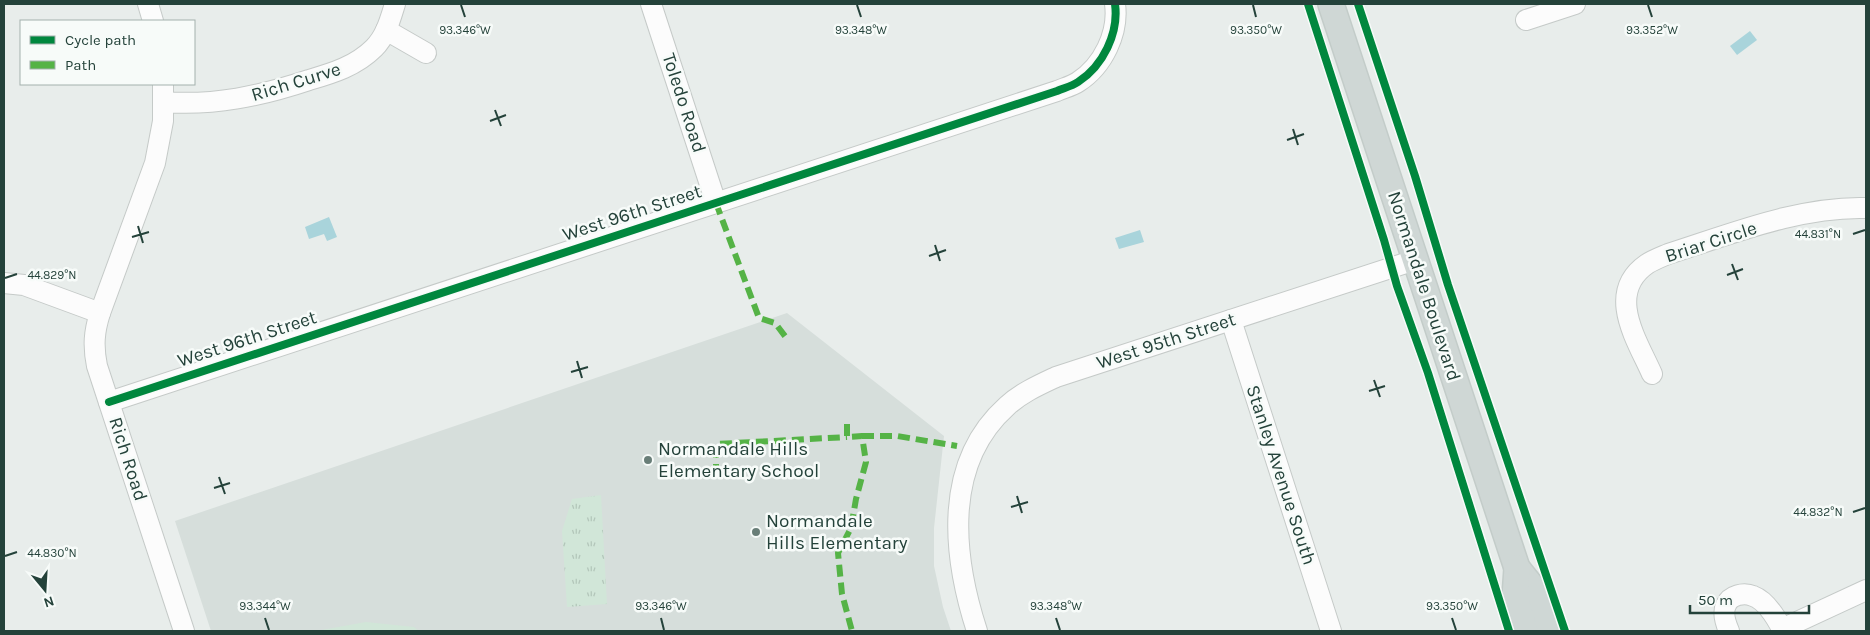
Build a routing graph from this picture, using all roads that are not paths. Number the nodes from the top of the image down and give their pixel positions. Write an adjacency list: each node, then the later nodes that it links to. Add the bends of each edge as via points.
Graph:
1 (148, 4): 7 (street)
2 (395, 4): 9 (street, Rich Curve)
3 (651, 4): 12 (street, Toledo Road)
4 (1115, 4): 12 (street, West 96th Street, via 1115,28 1108,48 1096,68 1078,82)
5 (1331, 4): 14 (main road, Normandale Boulevard)
6 (1575, 4): 8 (street)
7 (153, 20)
8 (1526, 20)
9 (386, 30): 10 (street); 11 (street, Rich Curve, via 374,48 357,63 288,87 249,98 184,104)
10 (426, 53)
11 (163, 93): 16 (street, Rich Road, via 155,163)
12 (716, 203): 19 (street, West 96th Street)
13 (1866, 208): 18 (street, Briar Circle, via 1810,211 1668,254 1647,264 1635,274 1628,288 1626,304 1628,320)
14 (1415, 260): 17 (street, West 95th Street); 20 (main road, Normandale Boulevard)
15 (4, 282): 16 (street, via 24,285)
16 (100, 313): 19 (street, Rich Road, via 93,348)
17 (1231, 320): 24 (street, West 95th Street, via 1056,377 1030,389 1007,406 987,428 972,453 963,481 958,520 966,597); 25 (street, Stanley Avenue South)
18 (1652, 374)
19 (109, 402): 22 (street, Rich Road)
20 (1517, 568): 26 (main road, Normandale Boulevard, via 1515,597); 27 (main road, Normandale Boulevard, via 1537,593)
21 (1866, 590): 23 (street)
22 (180, 630)
23 (1782, 630): 28 (street, via 1764,602 1742,594 1726,605 1724,614)
24 (977, 631)
25 (1331, 631)
26 (1525, 631)
27 (1550, 631)
28 (1730, 631)

